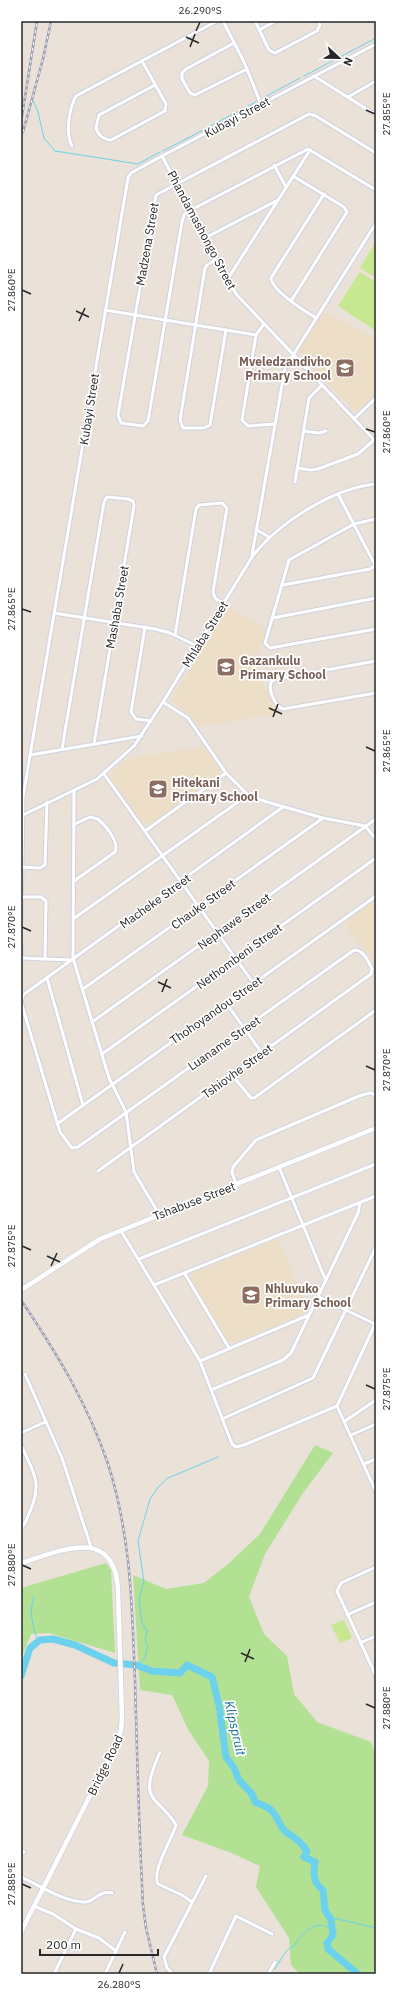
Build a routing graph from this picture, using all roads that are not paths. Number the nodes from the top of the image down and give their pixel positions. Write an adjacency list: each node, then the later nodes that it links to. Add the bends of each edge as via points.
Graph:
1 (217, 21): 9 (street)
2 (223, 21): 7 (street)
3 (255, 21): 6 (street)
4 (276, 21): 6 (street)
5 (319, 21): 6 (street, via 318,31 275,53 270,50)
6 (259, 30)
7 (234, 43): 10 (street); 10 (street, via 183,70 182,79 189,92 195,95)
8 (376, 44): 11 (street, Kubayi Street)
9 (142, 61): 13 (street); 17 (street, via 76,96 68,138)
10 (247, 69): 15 (street)
11 (314, 76): 14 (street); 15 (street, Kubayi Street)
12 (376, 81): 14 (street)
13 (155, 85): 13 (street, via 166,104 163,113 111,140 99,135 96,128 99,116)
14 (348, 97): 16 (street)
15 (261, 104): 20 (street, Kubayi Street)
16 (376, 114)
17 (72, 146)
18 (310, 150): 21 (street, via 303,150); 22 (street); 25 (street)
19 (376, 153): 23 (street, Madzena Street, via 309,114)
20 (162, 156): 23 (street, Phandamashongo Street); 34 (street, Kubayi Street, via 131,173 128,178)
21 (274, 166): 24 (street); 28 (street)
22 (293, 176): 24 (street); 26 (street)
23 (177, 183): 28 (street, Phandamashongo Street); 35 (street, Madzena Street, via 158,193 155,198)
24 (286, 187): 27 (street)
25 (376, 190)
26 (324, 194): 33 (street, via 271,278 275,287); 33 (street, via 344,207 347,210 346,215)
27 (277, 200): 30 (street); 32 (street)
28 (190, 209): 30 (street, Phandamashongo Street); 37 (street, via 183,218)
29 (376, 223): 36 (street)
30 (205, 238): 31 (street, Phandamashongo Street)
31 (217, 259): 32 (street, Phandamashongo Street); 39 (street, via 205,268)
32 (228, 280): 38 (street, Phandamashongo Street, via 237,295)
33 (291, 301): 36 (street)
34 (105, 310): 35 (street); 63 (street, Kubayi Street)
35 (135, 315): 37 (street); 37 (street, Madzena Street, via 118,418 121,423 143,426 147,423)
36 (316, 318): 42 (street)
37 (166, 321): 39 (street)
38 (264, 324): 41 (street); 42 (street, Phandamashongo Street)
39 (196, 326): 40 (street); 40 (street, via 180,423 185,429 204,428 211,421)
40 (226, 330): 41 (street)
41 (256, 335): 46 (street, via 242,420 248,426)
42 (294, 354): 43 (street, Phandamashongo Street); 46 (street, via 284,373)
43 (322, 385): 45 (street, Phandamashongo Street); 47 (street, via 309,398)
44 (376, 398): 45 (street)
45 (354, 419): 49 (street, Phandamashongo Street)
46 (275, 424): 56 (street)
47 (304, 431): 48 (street); 50 (street)
48 (326, 431)
49 (375, 441): 50 (street, via 358,454 318,469)
50 (297, 468): 51 (street)
51 (295, 482)
52 (376, 484): 53 (street, Mhlaba Street)
53 (338, 494): 55 (street); 57 (street, Mhlaba Street, via 311,508)
54 (376, 519): 55 (street)
55 (354, 524): 59 (street); 60 (street, via 291,559 287,564)
56 (258, 530): 57 (street); 58 (street)
57 (269, 537): 58 (street, Mhlaba Street)
58 (252, 557): 62 (street, Mhlaba Street)
59 (376, 565): 60 (street, via 370,569)
60 (283, 585): 65 (street)
61 (376, 598): 65 (street)
62 (223, 604): 69 (street, via 214,598 213,592 227,511 222,504 199,505); 70 (street, Mhlaba Street)
63 (54, 613): 64 (street); 78 (street, Kubayi Street)
64 (84, 617): 66 (street); 66 (street, Mashaba Street, via 104,500 109,497 128,499 132,500 134,505); 77 (street)
65 (273, 618): 68 (street, via 266,640 266,645 270,648)
66 (114, 622): 67 (street); 76 (street, Mashaba Street)
67 (145, 627): 69 (street); 74 (street, via 131,712 136,719)
68 (376, 629)
69 (175, 635): 70 (street)
70 (197, 646): 73 (street, Mhlaba Street)
71 (376, 661): 72 (street, via 272,680 270,687 277,705 285,709)
72 (376, 693)
73 (163, 702): 74 (street, Mhlaba Street); 79 (street, via 188,718)
74 (151, 721): 75 (street, Mhlaba Street)
75 (142, 736): 76 (street); 80 (street, Mhlaba Street, via 126,755)
76 (94, 744): 77 (street)
77 (62, 749): 78 (street)
78 (30, 755): 85 (street, Kubayi Street)
79 (226, 773): 82 (street); 90 (street)
80 (104, 774): 81 (street, Mhlaba Street); 90 (street)
81 (74, 791): 83 (street, Mhlaba Street); 88 (street)
82 (248, 795): 84 (street); 92 (street)
83 (48, 802): 85 (street, Mhlaba Street); 94 (street, via 45,865 40,868)
84 (283, 807): 86 (street); 96 (street, Macheke Street)
85 (21, 816): 94 (street, Kubayi Street)
86 (323, 818): 89 (street); 99 (street, Chauke Street)
87 (376, 819): 89 (street, Nephawe Street)
88 (75, 824): 95 (street); 95 (street, via 90,818 98,819 117,848)
89 (366, 826): 91 (street); 102 (street, Nephawe Street)
90 (145, 831): 92 (street)
91 (376, 839)
92 (164, 855): 96 (street); 100 (street)
93 (376, 858): 105 (street, Nethombeni Street)
94 (22, 866): 98 (street, Kubayi Street)
95 (74, 881): 100 (street)
96 (182, 882): 99 (street); 107 (street, Macheke Street)
97 (376, 896): 110 (street, Thohoyandou Street)
98 (22, 897): 101 (street, Kubayi Street); 106 (street, via 38,897 46,901)
99 (199, 907): 102 (street); 111 (street, Chauke Street)
100 (73, 919): 107 (street)
101 (21, 921)
102 (218, 933): 105 (street); 114 (street, Nephawe Street)
103 (21, 945): 104 (street)
104 (21, 958): 106 (street)
105 (236, 958): 110 (street); 117 (street, Nethombeni Street)
106 (46, 959): 107 (street)
107 (72, 959): 109 (street, Macheke Street); 111 (street)
108 (372, 969): 115 (street, Luaname Street, via 362,952 354,950); 116 (street, Tshiovhe Street, via 369,977)
109 (47, 978): 121 (street); 123 (street, Macheke Street, via 25,993 21,1002)
110 (254, 984): 112 (street, Thohoyandou Street)
111 (83, 990): 114 (street)
112 (226, 1004): 115 (street); 119 (street, Thohoyandou Street)
113 (376, 1010): 118 (street, via 254,1098 249,1097)
114 (92, 1022): 117 (street)
115 (244, 1029): 116 (street); 122 (street, Luaname Street)
116 (262, 1053): 118 (street, Tshiovhe Street)
117 (102, 1054): 119 (street)
118 (232, 1075): 125 (street, Tshiovhe Street)
119 (112, 1084): 121 (street, Thohoyandou Street); 122 (street)
120 (376, 1095): 129 (street, via 363,1094 256,1140 233,1167)
121 (83, 1105): 123 (street, Thohoyandou Street)
122 (126, 1112): 123 (street, Luaname Street, via 73,1148); 125 (street)
123 (57, 1124)
124 (376, 1128): 127 (street, Tshabuse Street)
125 (131, 1147): 128 (street, Tshiovhe Street); 133 (street, via 134,1172)
126 (376, 1164): 131 (street)
127 (279, 1167): 129 (street, Tshabuse Street); 131 (street)
128 (98, 1171)
129 (236, 1184): 133 (street, Tshabuse Street)
130 (376, 1196): 132 (street)
131 (291, 1198): 134 (street); 137 (street)
132 (360, 1203): 134 (street); 139 (street, via 358,1213)
133 (158, 1214): 135 (street, Tshabuse Street)
134 (303, 1226): 138 (street); 139 (street)
135 (121, 1231): 137 (street); 141 (street, Tshabuse Street, via 88,1245)
136 (376, 1247): 143 (street)
137 (139, 1259): 140 (street)
138 (185, 1274): 140 (street); 146 (street)
139 (326, 1281): 142 (street)
140 (154, 1285): 147 (street)
141 (23, 1288)
142 (318, 1297): 143 (street); 144 (street)
143 (346, 1310): 145 (street); 152 (street, via 313,1378)
144 (310, 1315): 146 (street); 149 (street, via 294,1350 286,1358)
145 (375, 1323): 151 (street)
146 (229, 1348): 147 (street)
147 (200, 1361): 149 (street)
148 (25, 1374): 154 (street)
149 (211, 1390): 152 (street)
150 (376, 1400): 153 (street)
151 (337, 1406): 152 (street, via 237,1447 232,1444); 153 (street)
152 (222, 1419)
153 (345, 1421): 157 (street)
154 (46, 1422): 156 (street); 163 (street, via 62,1458)
155 (376, 1424): 157 (street)
156 (21, 1433)
157 (351, 1435): 160 (street)
158 (21, 1445): 162 (street, via 36,1477 37,1487 32,1506)
159 (376, 1459): 160 (street)
160 (364, 1464): 161 (street)
161 (376, 1492)
162 (21, 1528)
163 (91, 1547): 164 (street, via 75,1547); 175 (street, Bridge Road, via 109,1558 115,1568 121,1672 120,1734)
164 (21, 1563)
165 (376, 1567): 167 (street, via 342,1583 338,1588 338,1595)
166 (376, 1602): 167 (street)
167 (347, 1615): 169 (street)
168 (376, 1636): 169 (street)
169 (360, 1643): 170 (street)
170 (375, 1670): 171 (street)
171 (376, 1676)
172 (160, 1752): 177 (street, via 150,1782 153,1798 168,1812 176,1825 160,1863 156,1881)
173 (206, 1876): 177 (street)
174 (21, 1877): 175 (street)
175 (43, 1888): 176 (street, via 65,1898 84,1902 101,1893); 178 (street, Bridge Road)
176 (112, 1894)
177 (192, 1902): 187 (street, via 164,1957 167,1968)
178 (34, 1906): 179 (street, via 53,1914); 180 (street, Bridge Road)
179 (76, 1929): 183 (street, via 99,1938); 185 (street)
180 (21, 1932)
181 (125, 1932): 183 (street)
182 (272, 1934): 188 (street, via 236,1916)
183 (116, 1951): 186 (street)
184 (275, 1962): 189 (street)
185 (54, 1974)
186 (105, 1974)
187 (173, 1974)
188 (209, 1974)
189 (268, 1974)

